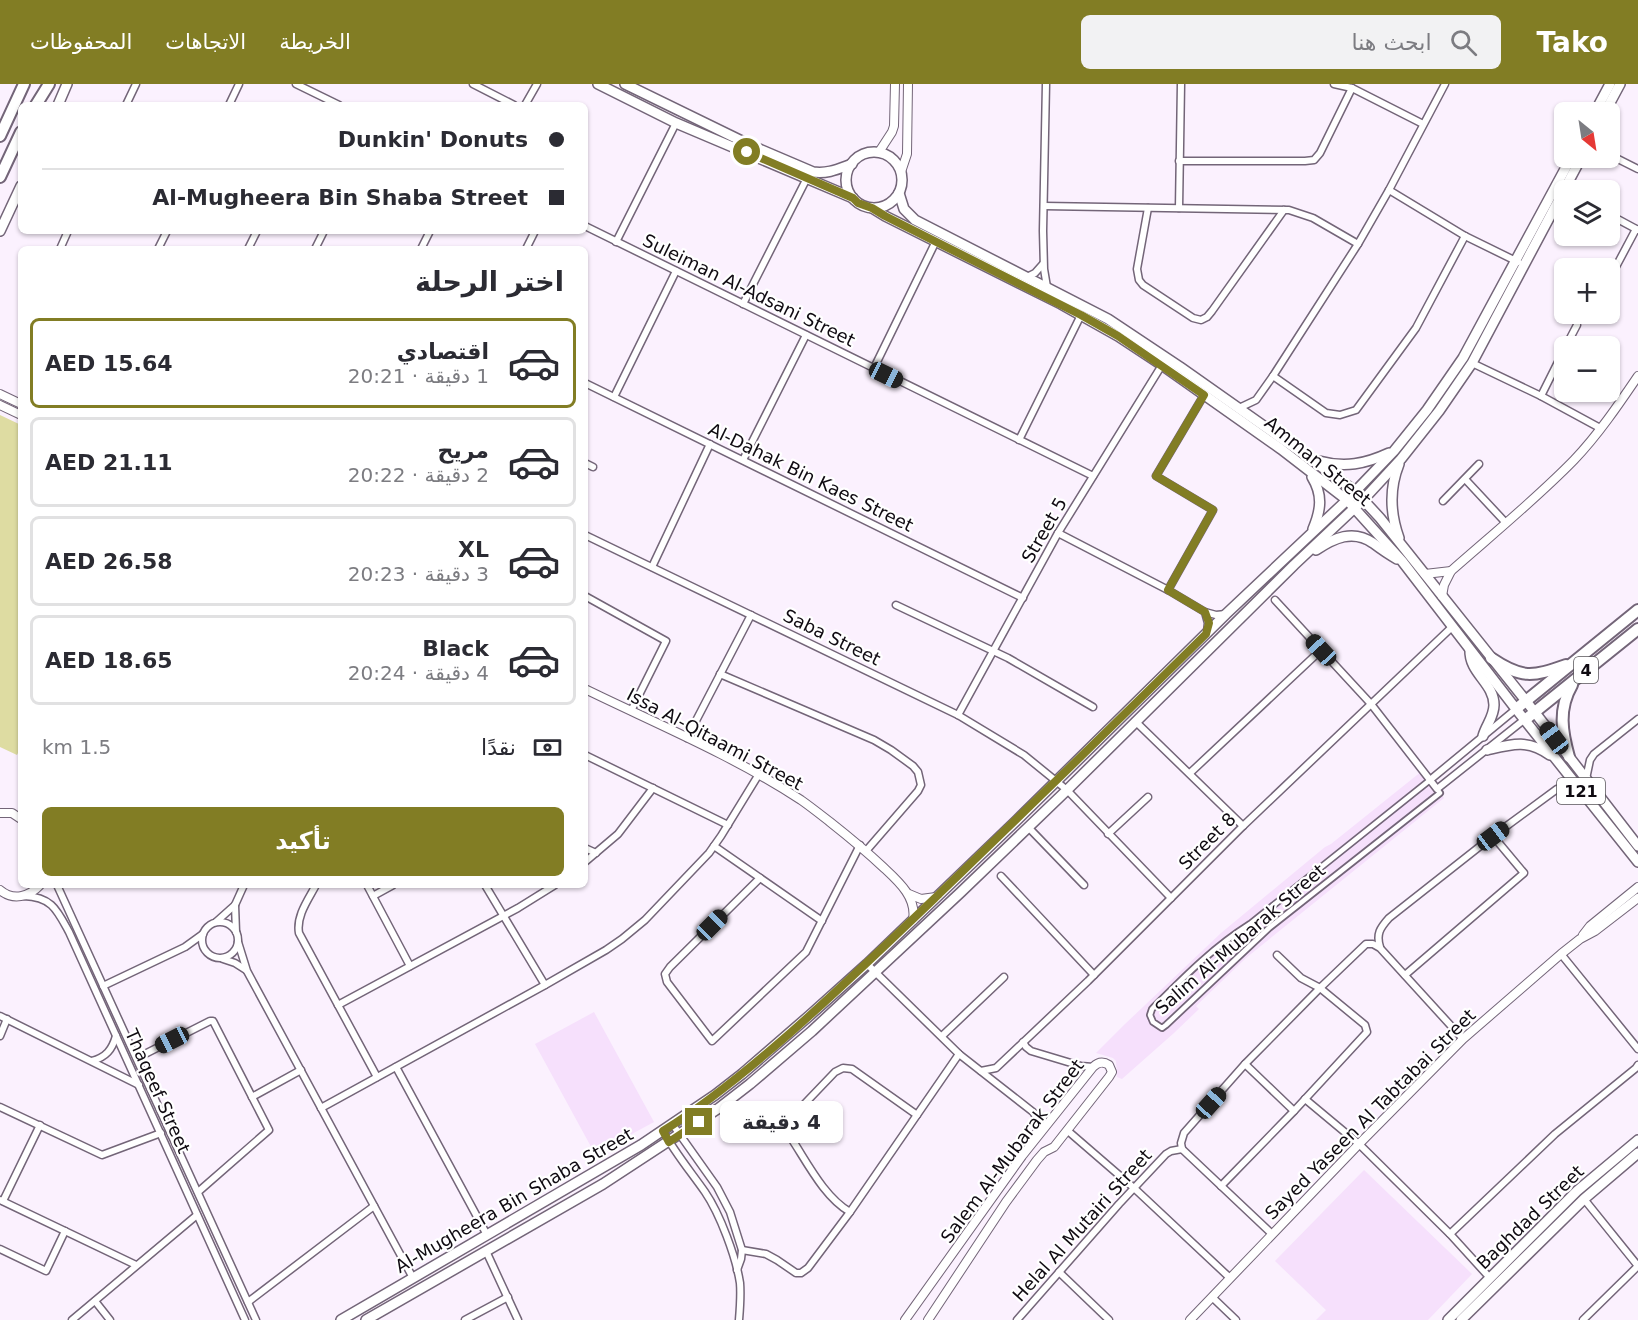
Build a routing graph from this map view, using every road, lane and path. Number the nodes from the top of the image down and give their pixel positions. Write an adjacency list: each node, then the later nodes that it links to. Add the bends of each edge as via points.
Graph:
1 (24, 84): 33 (highway)
2 (44, 84): 21 (highway)
3 (50, 84): 22 (highway)
4 (67, 84): 23 (main road)
5 (136, 84): 24 (street)
6 (239, 84): 25 (street)
7 (296, 84): 19 (street)
8 (473, 84): 27 (street)
9 (537, 84): 28 (street)
10 (598, 84): 31 (main road, 121)
11 (625, 84): 38 (main road, via 813,172 835,171)
12 (895, 84): 35 (street, via 894,126)
13 (908, 84): 41 (street, via 907,154)
14 (1046, 84): 48 (street)
15 (1181, 84): 37 (street)
16 (1334, 84): 20 (street)
17 (1444, 84): 32 (street)
18 (1612, 84): 29 (main road); 30 (main road)
19 (310, 87): 26 (street)
20 (1352, 88): 32 (street); 37 (street, via 1320,153 1311,161)
21 (36, 102)
22 (37, 102)
23 (59, 102)
24 (127, 102)
25 (230, 102)
26 (334, 102)
27 (508, 102)
28 (527, 102)
29 (1601, 102)
30 (1608, 102)
31 (676, 123): 43 (main road, 121); 60 (street)
32 (1423, 124): 44 (street)
33 (0, 136)
34 (18, 138): 42 (highway)
35 (879, 152): 38 (main road, via 861,156); 41 (main road, via 895,161)
36 (1620, 160): 40 (street)
37 (1179, 161): 51 (street)
38 (852, 164): 47 (main road, via 846,181)
39 (1565, 168): 63 (main road, Al-Mugheera Bin Shaba Street)
40 (1638, 169)
41 (901, 172): 46 (main road)
42 (0, 177)
43 (807, 178): 47 (main road, 121); 69 (street)
44 (1389, 190): 58 (street); 61 (street)
45 (18, 192): 57 (main road)
46 (899, 193): 49 (main road, via 885,206); 67 (main road, Amman Street / 121, via 904,209 915,220)
47 (853, 198): 49 (main road, 121)
48 (1044, 206): 50 (street); 64 (street)
49 (872, 208): 59 (main road, Amman Street / 121)
50 (1148, 208): 51 (street); 52 (street, via 1137,270 1139,280 1200,320 1210,314)
51 (1179, 208): 52 (street)
52 (1284, 210): 61 (street, via 1313,218)
53 (1554, 210): 65 (main road, Al-Mugheera Bin Shaba Street)
54 (1620, 221): 56 (street)
55 (588, 228): 60 (street, Suleiman Al-Adsani Street)
56 (1637, 230): 62 (street)
57 (0, 231)
58 (1465, 236): 63 (street); 78 (street, via 1416,328 1356,410 1340,415 1326,413)
59 (936, 241): 70 (main road, Amman Street / 121); 76 (street)
60 (616, 242): 66 (street, Suleiman Al-Adsani Street)
61 (1358, 244): 78 (street)
62 (1620, 260)
63 (1514, 261): 65 (street); 94 (main road, Al-Mugheera Bin Shaba Street, via 1463,358)
64 (1043, 263): 67 (street); 68 (street)
65 (1524, 265): 74 (main road, Al-Mugheera Bin Shaba Street)
66 (676, 271): 69 (street, Suleiman Al-Adsani Street); 84 (street)
67 (1028, 277): 68 (main road, Amman Street / 121)
68 (1047, 287): 88 (main road, Amman Street / 121, via 1108,319)
69 (743, 304): 72 (street, Suleiman Al-Adsani Street)
70 (1081, 315): 75 (main road, Amman Street / 121); 92 (street)
71 (1577, 325): 73 (street)
72 (806, 335): 76 (street, Suleiman Al-Adsani Street); 95 (street)
73 (1571, 336)
74 (1472, 363): 83 (street); 94 (main road, Al-Mugheera Bin Shaba Street, via 1439,411)
75 (1161, 365): 82 (main road, Amman Street / 121); 101 (street, Street 5)
76 (874, 368): 92 (street, Suleiman Al-Adsani Street)
77 (1554, 370): 83 (street)
78 (1273, 376): 85 (street)
79 (1638, 376): 91 (street)
80 (588, 384): 84 (street, Al-Dahak Bin Kaes Street)
81 (0, 394): 86 (street)
82 (1204, 395): 100 (main road, Amman Street / 121); 118 (street, via 1156,476 1213,510)
83 (1541, 396): 91 (street)
84 (614, 397): 93 (street, Al-Dahak Bin Kaes Street)
85 (1256, 400): 88 (street); 90 (street)
86 (18, 403)
87 (0, 405): 89 (street)
88 (1239, 408): 90 (main road, Amman Street / 121)
89 (18, 414)
90 (1255, 419): 96 (main road, Amman Street / 121)
91 (1600, 428): 108 (street, via 1568,466)
92 (1019, 440): 101 (street, Suleiman Al-Adsani Street)
93 (710, 444): 95 (street, Al-Dahak Bin Kaes Street); 115 (street)
94 (1398, 455): 96 (main road, via 1350,465); 103 (main road, Al-Mugheera Bin Shaba Street); 105 (main road, Al-Mugheera Bin Shaba Street); 112 (main road, via 1392,502)
95 (744, 460): 120 (street, Al-Dahak Bin Kaes Street)
96 (1312, 460): 103 (main road, Amman Street / 121)
97 (588, 464): 99 (street)
98 (1479, 465): 102 (street)
99 (593, 467)
100 (1310, 472): 104 (main road, Amman Street / 121); 109 (main road, via 1321,499)
101 (1093, 476): 110 (street, Street 5)
102 (1465, 479): 106 (street); 108 (street)
103 (1355, 491): 104 (main road, Al-Mugheera Bin Shaba Street); 105 (main road, Amman Street / 121)
104 (1347, 500): 107 (main road, Amman Street / 121); 109 (main road, Al-Mugheera Bin Shaba Street)
105 (1363, 500): 107 (main road, Al-Mugheera Bin Shaba Street); 112 (main road, Amman Street / 121)
106 (1443, 501)
107 (1355, 508): 113 (main road, Amman Street / 121); 114 (main road, Al-Mugheera Bin Shaba Street)
108 (1506, 523): 116 (street)
109 (1312, 531): 126 (main road, Al-Mugheera Bin Shaba Street)
110 (1058, 533): 118 (street); 120 (street, Street 5)
111 (588, 536): 115 (street, Saba Street)
112 (1402, 546): 117 (main road, Amman Street / 121)
113 (1402, 561): 114 (main road, via 1368,540 1346,536 1330,541); 129 (main road, Amman Street / 121)
114 (1294, 565): 148 (main road, Al-Mugheera Bin Shaba Street)
115 (652, 567): 127 (street, Saba Street)
116 (1451, 571): 117 (street); 119 (street)
117 (1425, 574): 119 (main road, Amman Street / 121)
118 (1168, 590): 125 (street)
119 (1443, 596): 135 (main road, Amman Street / 121)
120 (1023, 597): 134 (street, Street 5)
121 (588, 598): 144 (street, via 666,641)
122 (1275, 600): 132 (street)
123 (896, 605): 134 (street)
124 (1638, 610): 128 (highway, 4)
125 (1205, 612): 126 (street); 131 (street, via 1209,623)
126 (1226, 614): 131 (main road, Al-Mugheera Bin Shaba Street)
127 (751, 615): 137 (street); 145 (street, Saba Street)
128 (1622, 622): 130 (highway); 136 (highway, 4)
129 (1452, 627): 133 (main road, Amman Street / 121); 141 (street, Street 8)
130 (1635, 632): 138 (highway, 4)
131 (1206, 634): 160 (main road, Al-Mugheera Bin Shaba Street)
132 (1321, 650): 141 (street); 156 (street)
133 (1470, 650): 143 (main road, Amman Street / 121); 149 (main road, via 1472,663 1494,702)
134 (993, 652): 142 (street); 145 (street, Street 5)
135 (1491, 658): 136 (highway, via 1528,674 1548,672); 140 (main road, Amman Street / 121)
136 (1575, 661): 140 (highway, 4)
137 (720, 674): 150 (street); 173 (street, via 874,740 914,766 920,778 918,791)
138 (1575, 679): 146 (highway, 4); 154 (highway, via 1562,716)
139 (588, 690): 144 (street, Issa Al-Qitaami Street)
140 (1526, 701): 143 (highway, 4); 146 (main road, Amman Street / 121)
141 (1371, 704): 158 (street); 167 (street, Street 8)
142 (1093, 707)
143 (1516, 709): 146 (main road, Amman Street / 121); 149 (street, Salim Al-Mubarak Street)
144 (631, 711): 150 (street, Issa Al-Qitaami Street)
145 (958, 714): 160 (street, Saba Street, via 1024,755)
146 (1530, 716): 152 (street, Salim Al-Mubarak Street); 154 (main road, Amman Street / 121); 155 (main road, Amman Street / 121)
147 (1638, 719): 159 (street, via 1590,759)
148 (1135, 721): 156 (street); 164 (main road, Al-Mugheera Bin Shaba Street)
149 (1483, 736): 151 (street, Salim Al-Mubarak Street)
150 (687, 738): 157 (street, Issa Al-Qitaami Street)
151 (1471, 746): 152 (street, via 1480,746); 158 (street, Salim Al-Mubarak Street)
152 (1483, 753): 155 (main road, via 1508,744 1524,744); 162 (street, Salim Al-Mubarak Street)
153 (588, 756): 161 (street)
154 (1569, 757): 159 (main road, Amman Street / 121)
155 (1557, 760): 163 (main road, Amman Street / 121)
156 (1190, 773): 167 (street)
157 (759, 774): 166 (street); 173 (street, Issa Al-Qitaami Street, via 803,801)
158 (1430, 780): 162 (street); 162 (street, Salim Al-Mubarak Street, via 1210,952 1152,1008 1153,1022 1162,1028 1166,1025 1269,928 1440,793)
159 (1586, 780): 172 (main road, Amman Street / 121)
160 (1057, 781): 164 (street); 195 (main road, Al-Mugheera Bin Shaba Street)
161 (652, 788): 166 (street); 175 (street, via 624,826)
162 (1437, 789)
163 (1580, 789): 170 (street, via 1568,787 1549,793); 177 (main road, Amman Street / 121)
164 (1067, 790): 168 (main road, Al-Mugheera Bin Shaba Street); 169 (street)
165 (1148, 797): 169 (street)
166 (728, 825): 171 (street)
167 (1243, 826): 196 (street, Street 8)
168 (1028, 827): 180 (street); 217 (main road, Al-Mugheera Bin Shaba Street)
169 (1108, 834): 196 (street)
170 (1493, 836): 209 (street, via 1389,918 1378,933); 219 (street, via 1524,873)
171 (714, 846): 179 (street); 221 (street, via 630,933)
172 (1638, 846)
173 (863, 848): 191 (street, Issa Al-Qitaami Street); 202 (street)
174 (588, 849): 175 (street)
175 (596, 853): 176 (street)
176 (588, 860)
177 (1638, 862)
178 (1001, 876): 218 (street)
179 (759, 878): 202 (street); 202 (street, via 665,975 712,1041 802,956)
180 (1084, 885)
181 (1638, 887): 206 (street, Sayed Yaseen Al Tabtabai Street, via 1590,926)
182 (37, 888): 193 (street)
183 (58, 888): 222 (street, Thaqeef Street)
184 (243, 888): 199 (street)
185 (314, 888): 224 (street, via 298,929)
186 (369, 888): 194 (street)
187 (388, 888): 194 (street)
188 (487, 888): 200 (street)
189 (550, 888): 200 (street)
190 (0, 890): 192 (street)
191 (908, 894): 195 (street, via 921,899); 201 (street, via 914,909)
192 (9, 896): 193 (street); 198 (street)
193 (24, 896): 228 (street, Thaqeef Street, via 44,900 57,911)
194 (373, 896): 215 (street)
195 (936, 897): 201 (main road, Al-Mugheera Bin Shaba Street)
196 (1171, 898): 218 (street, Street 8)
197 (1638, 898): 206 (street, Sayed Yaseen Al Tabtabai Street)
198 (0, 901)
199 (235, 905): 203 (street); 204 (street)
200 (504, 916): 215 (street); 221 (street)
201 (913, 920): 214 (main road, Al-Mugheera Bin Shaba Street)
202 (822, 921)
203 (212, 924): 204 (street, via 226,924); 205 (street)
204 (236, 933): 207 (street)
205 (203, 934): 208 (street); 210 (street)
206 (1580, 939): 211 (street, Sayed Yaseen Al Tabtabai Street)
207 (238, 942): 213 (street, via 234,951); 216 (street)
208 (185, 946): 210 (street); 222 (street)
209 (1380, 948): 219 (street); 223 (street, via 1369,943 1363,945)
210 (205, 951): 213 (street)
211 (1561, 954): 230 (street, Sayed Yaseen Al Tabtabai Street); 232 (street)
212 (1277, 955): 223 (street, via 1301,978)
213 (223, 958): 216 (street)
214 (867, 964): 217 (street); 251 (main road, Al-Mugheera Bin Shaba Street, via 742,1074)
215 (410, 966): 224 (street)
216 (247, 971): 240 (street)
217 (875, 972): 229 (street); 255 (main road, Al-Mugheera Bin Shaba Street, via 750,1084)
218 (1094, 975): 231 (street, Street 8)
219 (1405, 975): 230 (street)
220 (1004, 977): 229 (street)
221 (545, 985): 238 (street)
222 (103, 986): 234 (street, Thaqeef Street)
223 (1320, 988): 236 (street); 245 (street, via 1365,1025 1367,1032)
224 (338, 1005): 242 (street)
225 (0, 1016): 226 (street)
226 (8, 1019): 227 (street); 235 (street)
227 (0, 1036)
228 (116, 1036): 235 (street, via 108,1053); 243 (street, Thaqeef Street)
229 (942, 1036): 233 (street)
230 (1463, 1039): 258 (street, Sayed Yaseen Al Tabtabai Street)
231 (1023, 1042): 239 (street, via 1032,1051); 241 (street, Street 8, via 996,1068)
232 (1638, 1049)
233 (959, 1054): 241 (street); 249 (street)
234 (137, 1058): 244 (street, via 213,1021); 264 (street, Thaqeef Street)
235 (91, 1061): 243 (street)
236 (1245, 1064): 248 (street); 260 (street, via 1184,1133)
237 (1638, 1065): 273 (street, via 1555,1134)
238 (396, 1067): 242 (street); 271 (street)
239 (1093, 1067): 253 (street, Salem Al-Mubarak Street, via 1106,1063 1111,1075); 259 (street, Salem Al-Mubarak Street)
240 (301, 1070): 244 (street); 247 (street)
241 (981, 1071): 259 (street, via 1038,1118)
242 (377, 1077): 247 (street)
243 (139, 1085): 254 (street, Thaqeef Street)
244 (252, 1097): 264 (street, via 269,1130)
245 (1305, 1100): 248 (street); 258 (street)
246 (0, 1107): 250 (street)
247 (321, 1108): 267 (street)
248 (1294, 1111): 262 (street)
249 (917, 1115): 268 (street); 268 (street, via 846,1068 835,1072 790,1119 791,1138 829,1195)
250 (40, 1125): 254 (street, via 102,1155); 266 (street)
251 (673, 1125): 252 (main road, Al-Mugheera Bin Shaba Street); 255 (street)
252 (663, 1131): 257 (street); 271 (main road, Al-Mugheera Bin Shaba Street)
253 (1068, 1131): 263 (street); 298 (street, Salem Al-Mubarak Street, via 1037,1160)
254 (161, 1133): 269 (street, Thaqeef Street)
255 (680, 1135): 257 (main road, Al-Mugheera Bin Shaba Street); 275 (street, via 724,1199)
256 (1638, 1140): 283 (main road, Baghdad Street, via 1577,1191)
257 (669, 1142): 276 (main road, Al-Mugheera Bin Shaba Street); 279 (street, via 713,1204)
258 (1359, 1144): 272 (street, Sayed Yaseen Al Tabtabai Street); 273 (street)
259 (1031, 1145): 297 (street, Salem Al-Mubarak Street)
260 (1182, 1149): 262 (street); 263 (street, Helal Al Mutairi Street, via 1166,1154)
261 (1638, 1153): 265 (main road, Baghdad Street)
262 (1221, 1186): 272 (street)
263 (1134, 1188): 280 (street, Helal Al Mutairi Street); 282 (street)
264 (198, 1192): 287 (street, Thaqeef Street)
265 (1584, 1199): 278 (street); 304 (main road, Baghdad Street)
266 (1, 1201): 270 (street)
267 (374, 1206): 281 (street); 287 (street)
268 (850, 1212): 275 (street, via 801,1273 766,1254)
269 (197, 1215): 277 (street); 290 (street, Thaqeef Street)
270 (65, 1231): 274 (street, via 46,1271); 277 (street)
271 (488, 1234): 281 (main road, Al-Mugheera Bin Shaba Street)
272 (1272, 1234): 282 (street, Sayed Yaseen Al Tabtabai Street)
273 (1450, 1234): 283 (street)
274 (0, 1249)
275 (742, 1250): 279 (street)
276 (486, 1251): 285 (street); 293 (main road, Al-Mugheera Bin Shaba Street)
277 (136, 1265): 286 (street)
278 (1638, 1266): 305 (street)
279 (737, 1270): 296 (street)
280 (1059, 1272): 299 (street, Helal Al Mutairi Street); 300 (street)
281 (413, 1278): 292 (main road, Al-Mugheera Bin Shaba Street)
282 (1230, 1278): 284 (street, Sayed Yaseen Al Tabtabai Street)
283 (1490, 1278): 303 (main road, Baghdad Street)
284 (1212, 1297): 301 (street, Sayed Yaseen Al Tabtabai Street); 302 (street)
285 (508, 1298): 294 (street); 295 (street)
286 (95, 1301): 288 (street); 289 (street)
287 (248, 1302): 291 (street, Thaqeef Street)
288 (72, 1320)
289 (110, 1320)
290 (245, 1320)
291 (256, 1320)
292 (340, 1320)
293 (366, 1320)
294 (465, 1320)
295 (518, 1320)
296 (739, 1320)
297 (904, 1320)
298 (928, 1320)
299 (1017, 1320)
300 (1109, 1320)
301 (1190, 1320)
302 (1236, 1320)
303 (1448, 1320)
304 (1461, 1320)
305 (1583, 1320)

